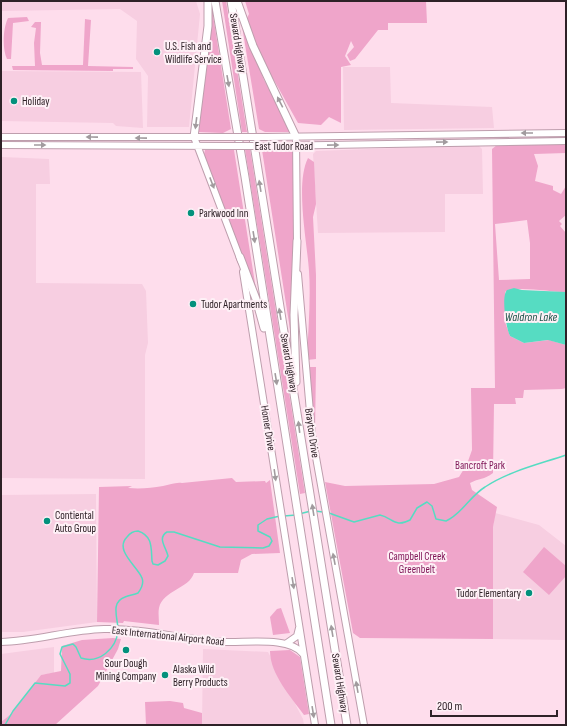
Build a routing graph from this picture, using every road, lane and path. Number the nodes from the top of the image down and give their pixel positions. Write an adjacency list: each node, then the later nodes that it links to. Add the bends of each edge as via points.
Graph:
1 (208, 1): 7 (highway, one-way to 7, via 208,26)
2 (215, 1): 15 (highway, Seward Highway, one-way to 15)
3 (231, 1): 16 (highway, Seward Highway, one-way to 3)
4 (237, 1): 8 (highway, one-way to 4, via 253,46)
5 (566, 133): 8 (main road, East Tudor Road, one-way to 8)
6 (1, 137): 7 (main road, East Tudor Road, one-way to 6)
7 (194, 137): 8 (main road, East Tudor Road, bridge); 11 (main road, Homer Drive)
8 (296, 137): 12 (main road, Brayton Drive)
9 (566, 141): 12 (main road, East Tudor Road, one-way to 9)
10 (1, 145): 11 (main road, East Tudor Road, one-way to 11)
11 (198, 146): 12 (main road, East Tudor Road, bridge); 14 (main road, Homer Drive, one-way to 14)
12 (296, 146): 13 (main road, Brayton Drive)
13 (297, 241): 16 (highway, via 294,315); 24 (main road, Brayton Drive, one-way to 13, via 321,491 308,397)
14 (240, 256): 15 (highway, via 256,299); 17 (main road, Homer Drive, one-way to 17)
15 (272, 358): 22 (highway, Seward Highway, one-way to 22)
16 (297, 408): 23 (highway, Seward Highway, one-way to 16)
17 (300, 626): 19 (main road, via 297,636); 20 (main road, Homer Drive)
18 (1, 642): 19 (main road, East International Airport Road, via 20,642 73,631 105,629 131,630 212,642)
19 (287, 643): 20 (main road, via 300,649)
20 (304, 655): 21 (main road, Homer Drive, one-way to 21)
21 (315, 725)
22 (331, 725)
23 (347, 725)
24 (364, 725)

